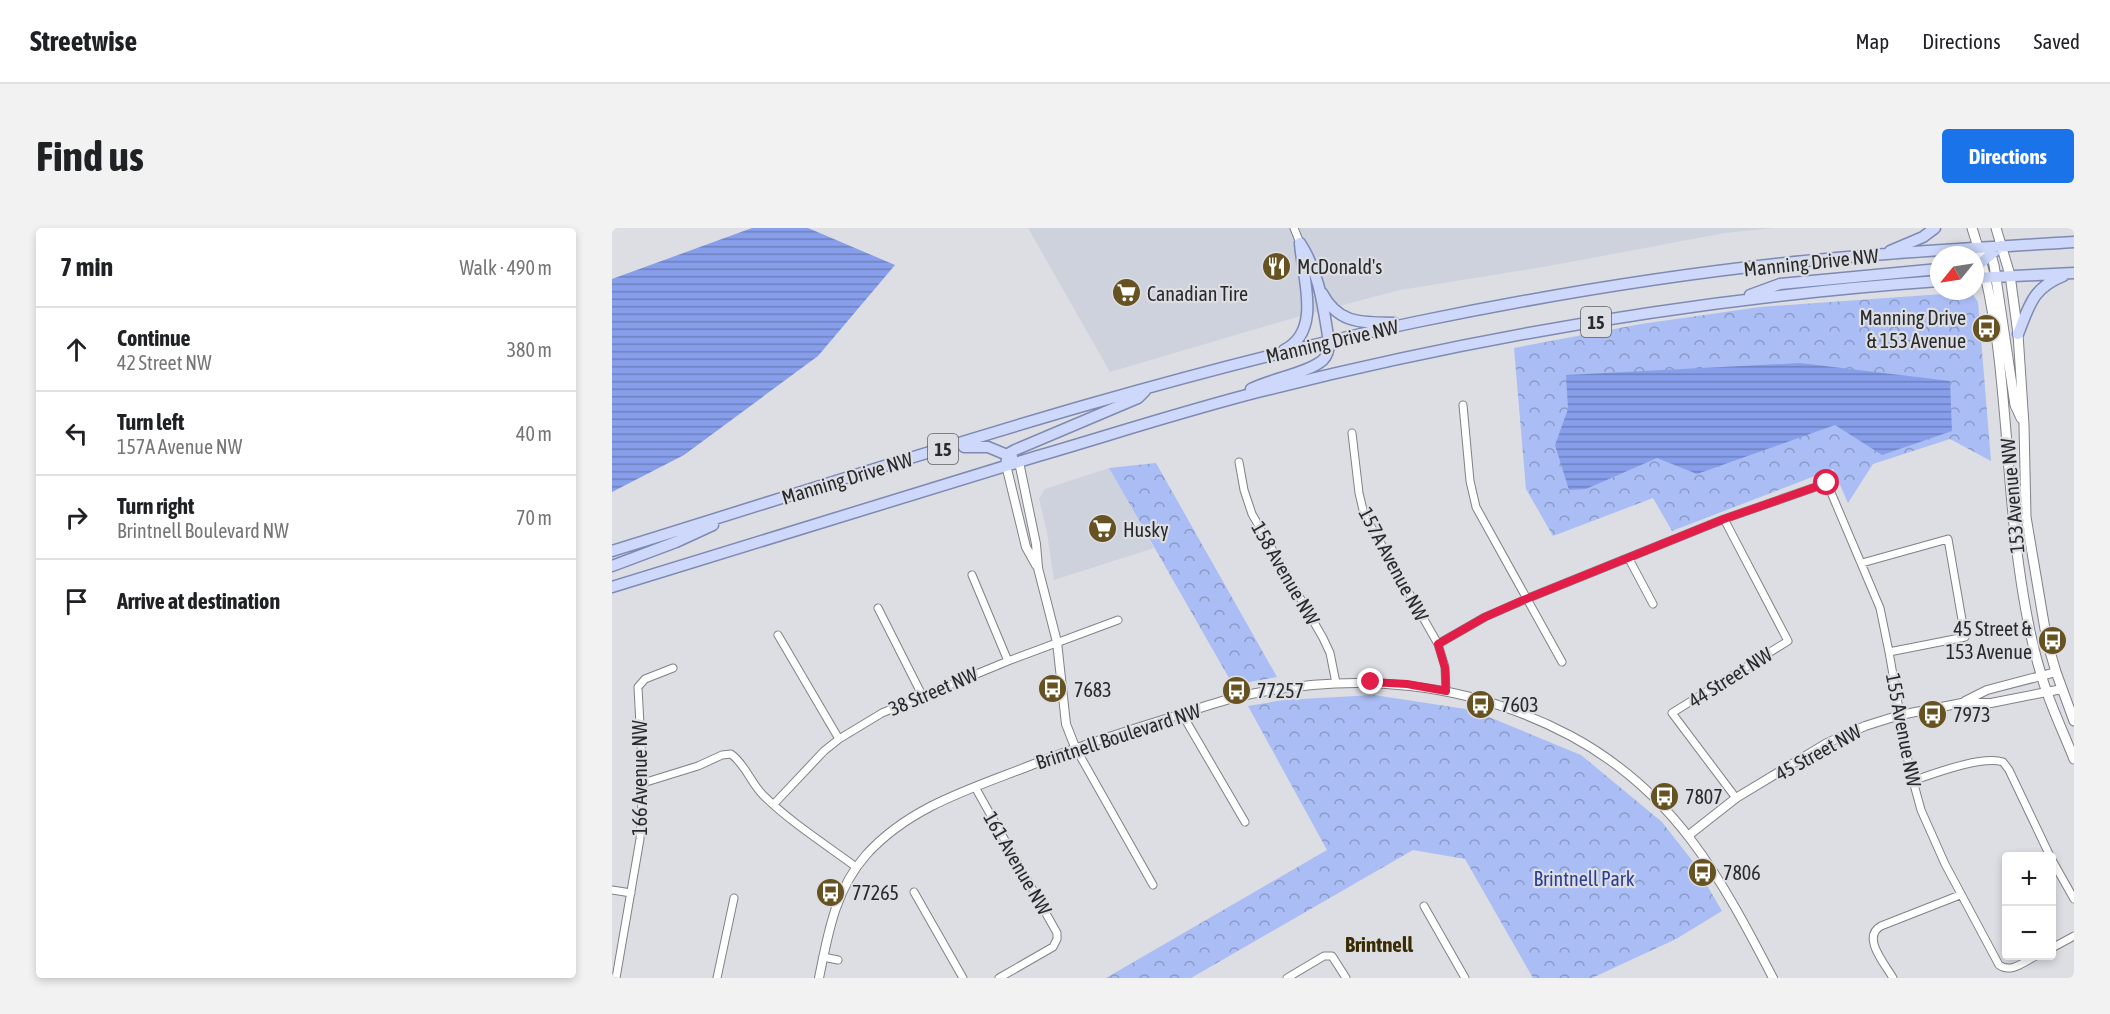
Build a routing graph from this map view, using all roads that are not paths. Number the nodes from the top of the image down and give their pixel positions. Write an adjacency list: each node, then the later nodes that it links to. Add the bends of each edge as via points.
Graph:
1 (1294, 228): 5 (street)
2 (1935, 228): 11 (main road)
3 (1972, 228): 7 (main road, 153 Avenue NW)
4 (1996, 228): 8 (main road, 153 Avenue NW)
5 (1300, 243): 18 (main road, via 1312,261); 23 (main road, via 1308,297 1306,322 1297,340)
6 (2074, 243): 8 (main road, Manning Drive NW)
7 (1978, 246)
8 (2001, 246): 9 (main road, Manning Drive NW); 12 (main road); 15 (main road, 153 Avenue NW)
9 (1984, 248)
10 (1930, 251): 11 (main road, Manning Drive NW)
11 (1885, 254): 20 (main road, Manning Drive NW / 15, via 1663,279)
12 (1984, 259)
13 (1930, 270): 19 (main road, via 1780,284)
14 (2074, 273): 15 (main road); 21 (main road, via 2053,280 2035,293)
15 (2010, 275): 16 (main road); 21 (main road, 153 Avenue NW)
16 (1986, 277): 27 (main road, via 2015,405); 54 (main road, 153 Avenue NW, via 2001,374 2018,564)
17 (1930, 282): 19 (main road, Manning Drive NW / 15)
18 (1319, 286): 20 (main road, via 1329,304 1343,317 1361,322); 22 (main road)
19 (1730, 303): 25 (main road, Manning Drive NW / 15, via 1574,326 1386,362)
20 (1412, 323): 22 (main road, Manning Drive NW)
21 (2018, 334): 27 (main road, 153 Avenue NW)
22 (1329, 342): 23 (main road, Manning Drive NW); 25 (main road, via 1325,358 1316,365 1266,381)
23 (1276, 354): 24 (main road, Manning Drive NW / 15)
24 (1147, 388): 29 (main road, Manning Drive NW / 15); 30 (main road, Manning Drive NW, via 1138,398)
25 (1235, 398): 31 (main road, Manning Drive NW)
26 (1463, 405): 42 (street, via 1476,507)
27 (2024, 425): 53 (main road, 153 Avenue NW, via 2026,517)
28 (1352, 433): 48 (street, 157A Avenue NW, via 1364,514)
29 (951, 446): 30 (main road, via 988,447); 33 (main road, Manning Drive NW / 15)
30 (1007, 460): 31 (main road); 39 (street, via 1026,547); 41 (main road, Manning Drive NW / 15)
31 (1019, 462): 39 (street)
32 (1239, 462): 55 (street, 158 Avenue NW, via 1252,514 1319,630 1330,653)
33 (743, 511): 35 (main road, Manning Drive NW / 15); 38 (main road, via 696,534)
34 (1724, 519): 36 (street); 37 (street, 155 Avenue NW, via 1827,483); 70 (street, 44 Street NW, via 1788,641 1672,713)
35 (612, 551)
36 (1629, 559): 42 (street); 43 (street)
37 (1862, 564): 49 (street, 155 Avenue NW, via 1880,608); 49 (street, via 1948,539 1965,637)
38 (612, 566)
39 (1038, 568): 47 (street)
40 (972, 575): 50 (street)
41 (612, 589)
42 (1526, 599): 48 (street); 51 (street)
43 (1653, 604)
44 (878, 608): 59 (street)
45 (1118, 620): 47 (street, 38 Street NW)
46 (778, 635): 64 (street)
47 (1057, 642): 50 (street, 38 Street NW); 65 (street, via 1066,724)
48 (1438, 644): 57 (street, 157A Avenue NW)
49 (1889, 652): 62 (street, 155 Avenue NW)
50 (1008, 661): 59 (street, 38 Street NW)
51 (1562, 662)
52 (674, 669): 68 (street, 166 Avenue NW, via 640,683)
53 (2056, 672): 54 (street, 45 Street NW); 56 (main road, 153 Avenue NW)
54 (2041, 676): 58 (main road, 153 Avenue NW); 60 (street, 45 Street NW, via 1987,690)
55 (1336, 683): 57 (street, Brintnell Boulevard NW, via 1389,683); 61 (street, Brintnell Boulevard NW, via 1268,690)
56 (2062, 689): 58 (street, 45 Street NW); 63 (main road, 153 Avenue NW)
57 (1446, 691): 73 (street, Brintnell Boulevard NW, via 1512,710 1592,748 1640,783)
58 (2047, 692): 60 (street, 45 Street NW, via 1991,703); 66 (main road, 153 Avenue NW)
59 (922, 695): 64 (street, 38 Street NW, via 875,716)
60 (1962, 702): 62 (street, 45 Street NW)
61 (1182, 714): 65 (street, Brintnell Boulevard NW); 72 (street)
62 (1900, 715): 67 (street, 155 Avenue NW); 70 (street, 45 Street NW, via 1839,737)
63 (2074, 721)
64 (839, 739): 71 (street, 38 Street NW)
65 (1075, 747): 69 (street, Brintnell Boulevard NW); 77 (street)
66 (2074, 759)
67 (1912, 780): 74 (street, via 1962,765 2003,762); 81 (street, 155 Avenue NW, via 1929,831)
68 (643, 783): 71 (street, via 731,754); 80 (street, 166 Avenue NW, via 640,839)
69 (975, 787): 75 (street, Brintnell Boulevard NW, via 935,802 907,819 877,843); 94 (street, 161 Avenue NW, via 1056,929 1058,939 1049,950)
70 (1736, 798): 73 (street, 45 Street NW)
71 (774, 804): 75 (street)
72 (1245, 822)
73 (1689, 835): 98 (street, Brintnell Boulevard NW)
74 (2048, 852)
75 (856, 867): 87 (street, Brintnell Boulevard NW, via 834,910)
76 (2056, 867): 83 (street)
77 (1153, 885)
78 (612, 890): 80 (street)
79 (914, 892): 93 (street)
80 (631, 893): 90 (street, 166 Avenue NW)
81 (1960, 895): 89 (street, 155 Avenue NW, via 2003,968); 99 (street, via 1881,926 1872,934)
82 (734, 898): 91 (street)
83 (2074, 899)
84 (1424, 906): 97 (street)
85 (2074, 936): 86 (street)
86 (2056, 946)
87 (823, 957): 88 (street); 92 (street, Brintnell Boulevard NW)
88 (838, 960)
89 (2028, 960)
90 (616, 978)
91 (717, 978)
92 (819, 978)
93 (963, 978)
94 (999, 978)
95 (1287, 978): 96 (street, via 1324,956 1332,956)
96 (1346, 978)
97 (1465, 978)
98 (1773, 978)
99 (1893, 978)

